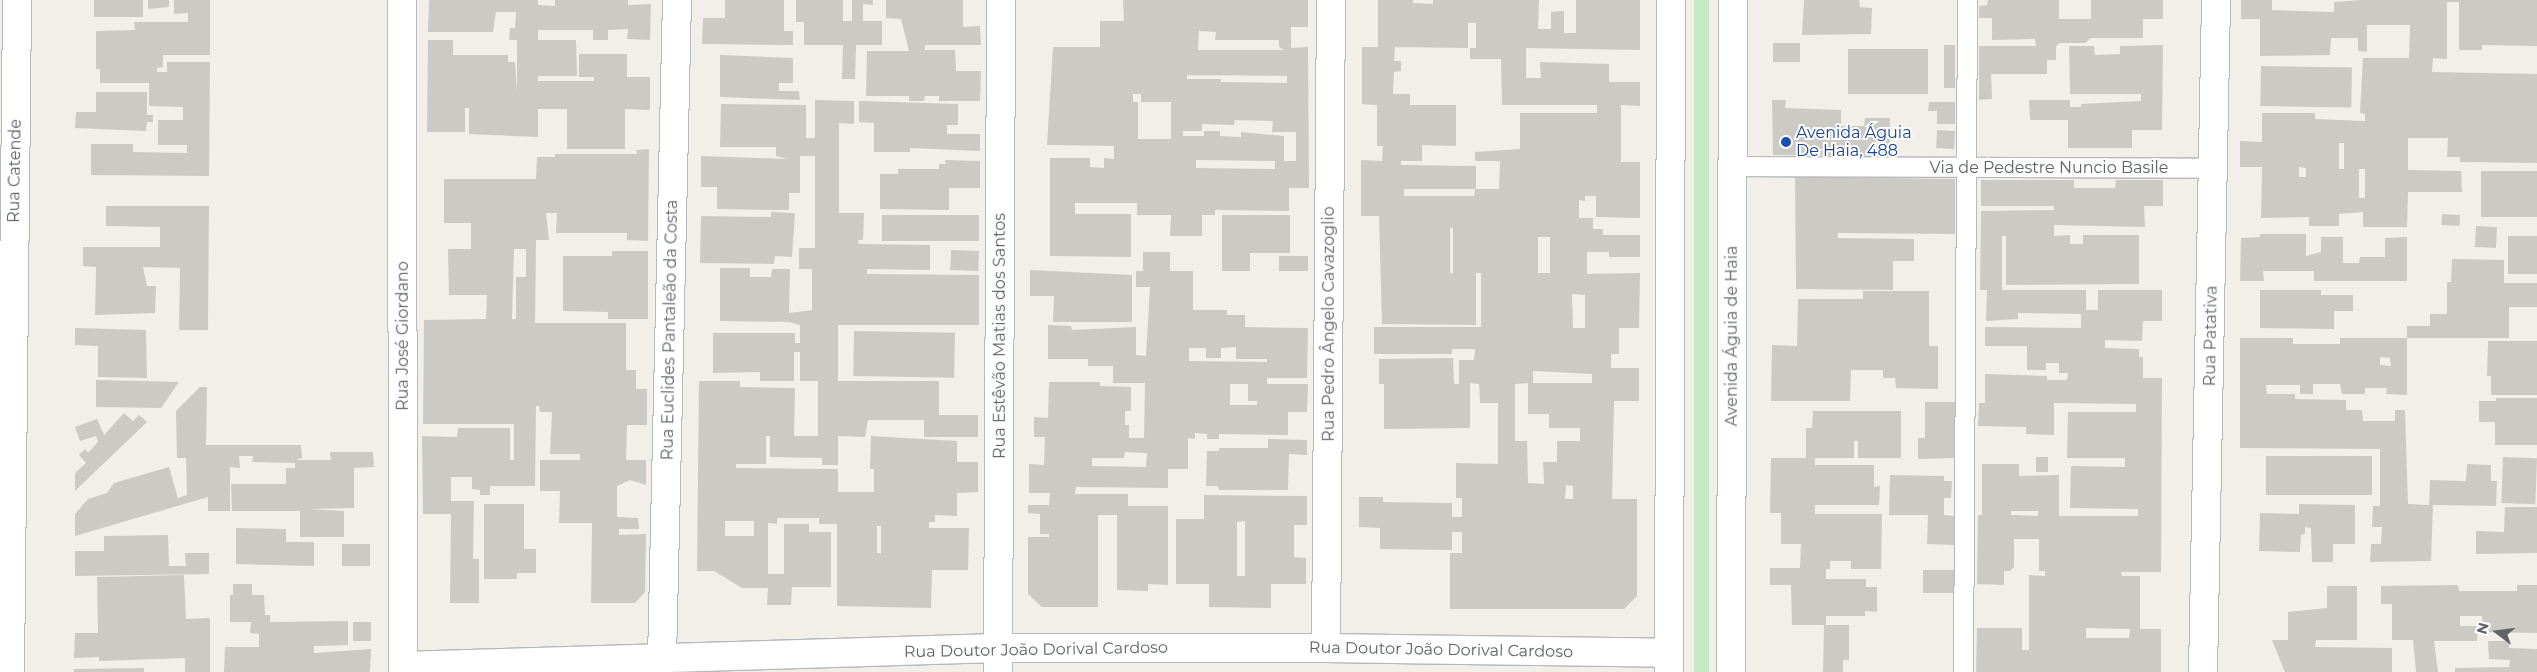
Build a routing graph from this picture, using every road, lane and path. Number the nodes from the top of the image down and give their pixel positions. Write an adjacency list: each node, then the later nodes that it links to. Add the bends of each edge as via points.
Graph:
1 (17, 0): 13 (street, Rua Catende)
2 (402, 0): 18 (street, Rua José Giordano)
3 (676, 0): 15 (street, Rua Euclides Pantaleão da Costa)
4 (1001, 0): 16 (street, Rua Estêvão Matias dos Santos)
5 (1331, 0): 14 (street, Rua Pedro Ângelo Cavazoglio)
6 (1671, 0): 17 (street)
7 (1733, 0): 10 (street, Avenida Águia de Haia)
8 (1967, 0): 12 (lane)
9 (2216, 0): 11 (street, Rua Patativa)
10 (1733, 166): 12 (lane, Via de Pedestre Nuncio Basile); 20 (street, Avenida Águia de Haia)
11 (2214, 168): 12 (lane, Via de Pedestre Nuncio Basile); 22 (street, Rua Patativa)
12 (1964, 169): 21 (lane)
13 (4, 606): 19 (street, Rua Catende)
14 (1326, 648): 16 (street, Rua Doutor João Dorival Cardoso); 17 (street, Rua Doutor João Dorival Cardoso)
15 (662, 660): 16 (street, Rua Doutor João Dorival Cardoso); 18 (street, Rua Doutor João Dorival Cardoso)
16 (998, 660)
17 (1669, 663)
18 (403, 669)
19 (10, 672)
20 (1731, 672)
21 (1963, 672)
22 (2203, 672)

